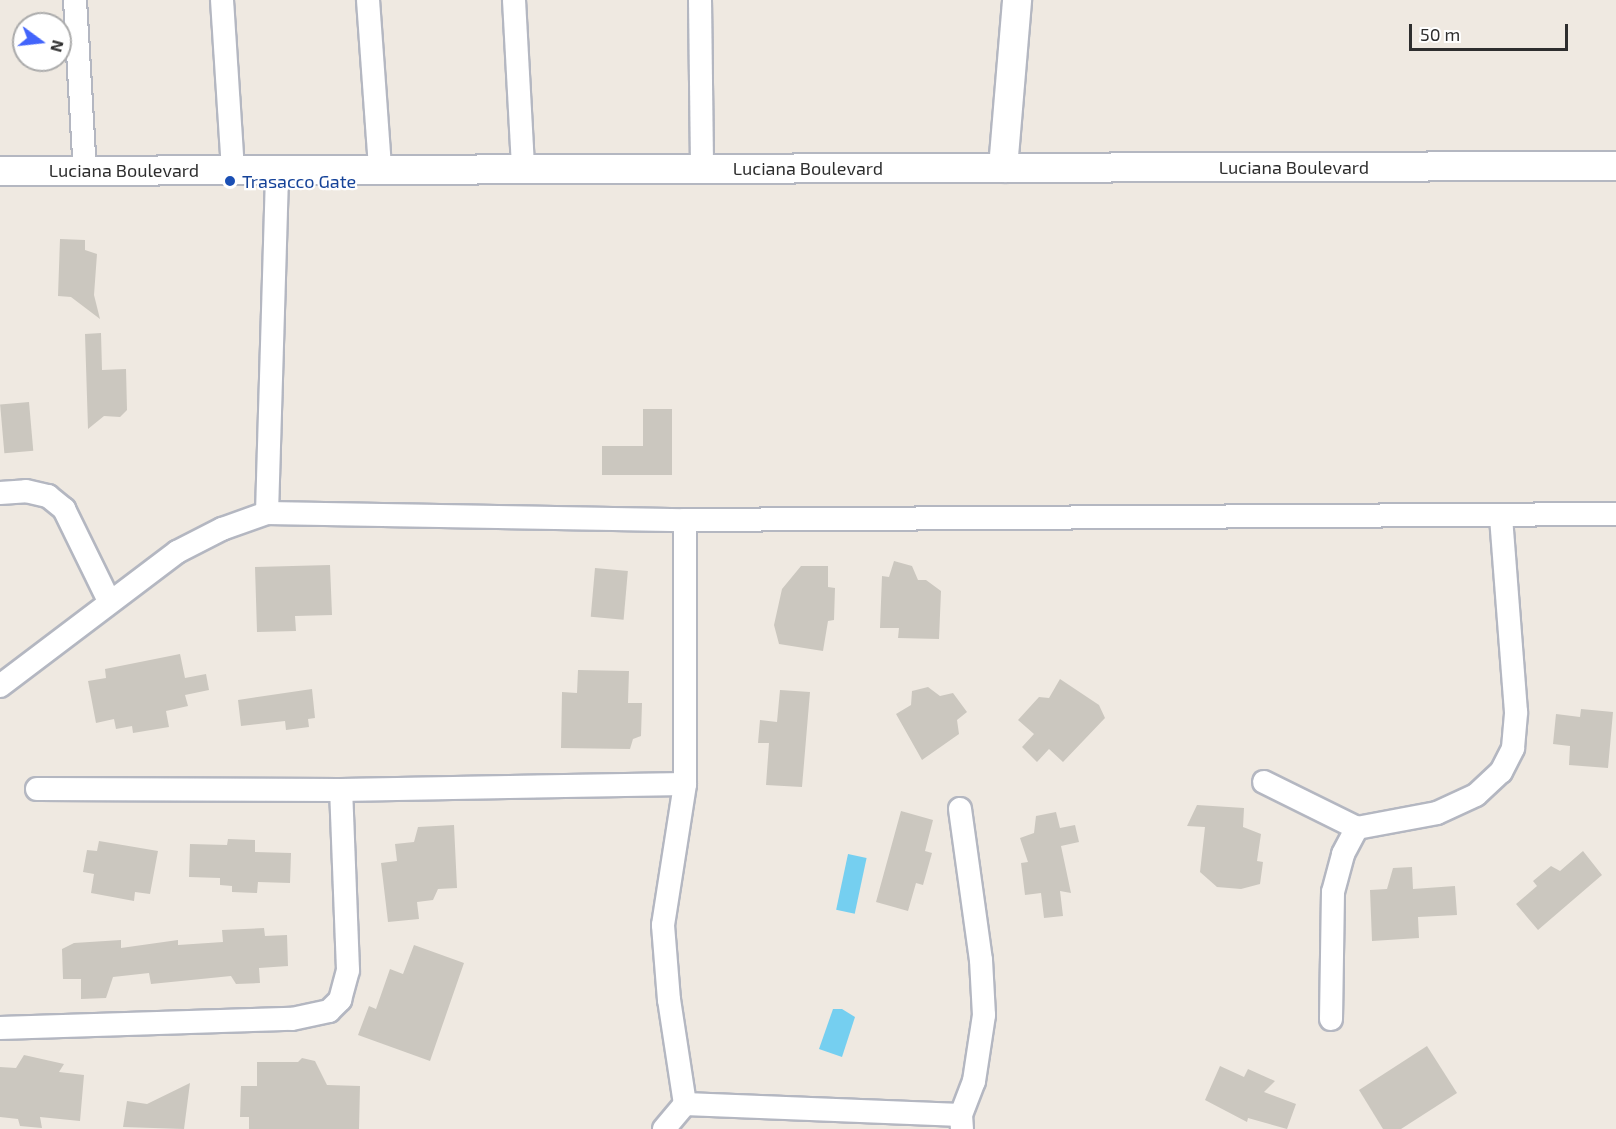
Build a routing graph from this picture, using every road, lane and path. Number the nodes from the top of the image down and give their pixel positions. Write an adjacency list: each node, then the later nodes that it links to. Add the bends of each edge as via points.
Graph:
1 (75, 0): 15 (street)
2 (222, 0): 11 (street)
3 (368, 0): 13 (street)
4 (514, 0): 9 (street)
5 (700, 0): 8 (street)
6 (1017, 0): 10 (street)
7 (1616, 166): 10 (street, Luciana Boulevard)
8 (702, 167): 9 (street, Luciana Boulevard); 10 (street, Luciana Boulevard)
9 (523, 168): 13 (street, Luciana Boulevard)
10 (1003, 168)
11 (233, 169): 12 (street, Luciana Boulevard); 15 (street, Luciana Boulevard)
12 (277, 169): 13 (street, Luciana Boulevard); 17 (street)
13 (380, 169)
14 (0, 171): 15 (street, Luciana Boulevard)
15 (85, 171)
16 (0, 493): 21 (street, via 26,491 48,496 64,509)
17 (267, 513): 20 (street); 21 (street, via 222,529 177,552)
18 (1616, 514): 19 (street)
19 (1501, 516): 20 (street); 28 (street, via 1516,712 1513,748 1501,772 1476,795 1437,813)
20 (685, 520): 24 (street)
21 (109, 601): 22 (street)
22 (0, 686)
23 (1264, 782): 28 (street)
24 (685, 784): 26 (street); 31 (street, via 663,925 669,1000)
25 (37, 789): 26 (street)
26 (341, 790): 30 (street, via 348,970 340,1000 329,1011 292,1019)
27 (960, 809): 32 (street, via 981,960 984,1015 974,1082)
28 (1357, 828): 29 (street, via 1343,854 1333,891)
29 (1330, 1019)
30 (0, 1028)
31 (685, 1104): 32 (street); 33 (street)
32 (961, 1122)
33 (664, 1129)

